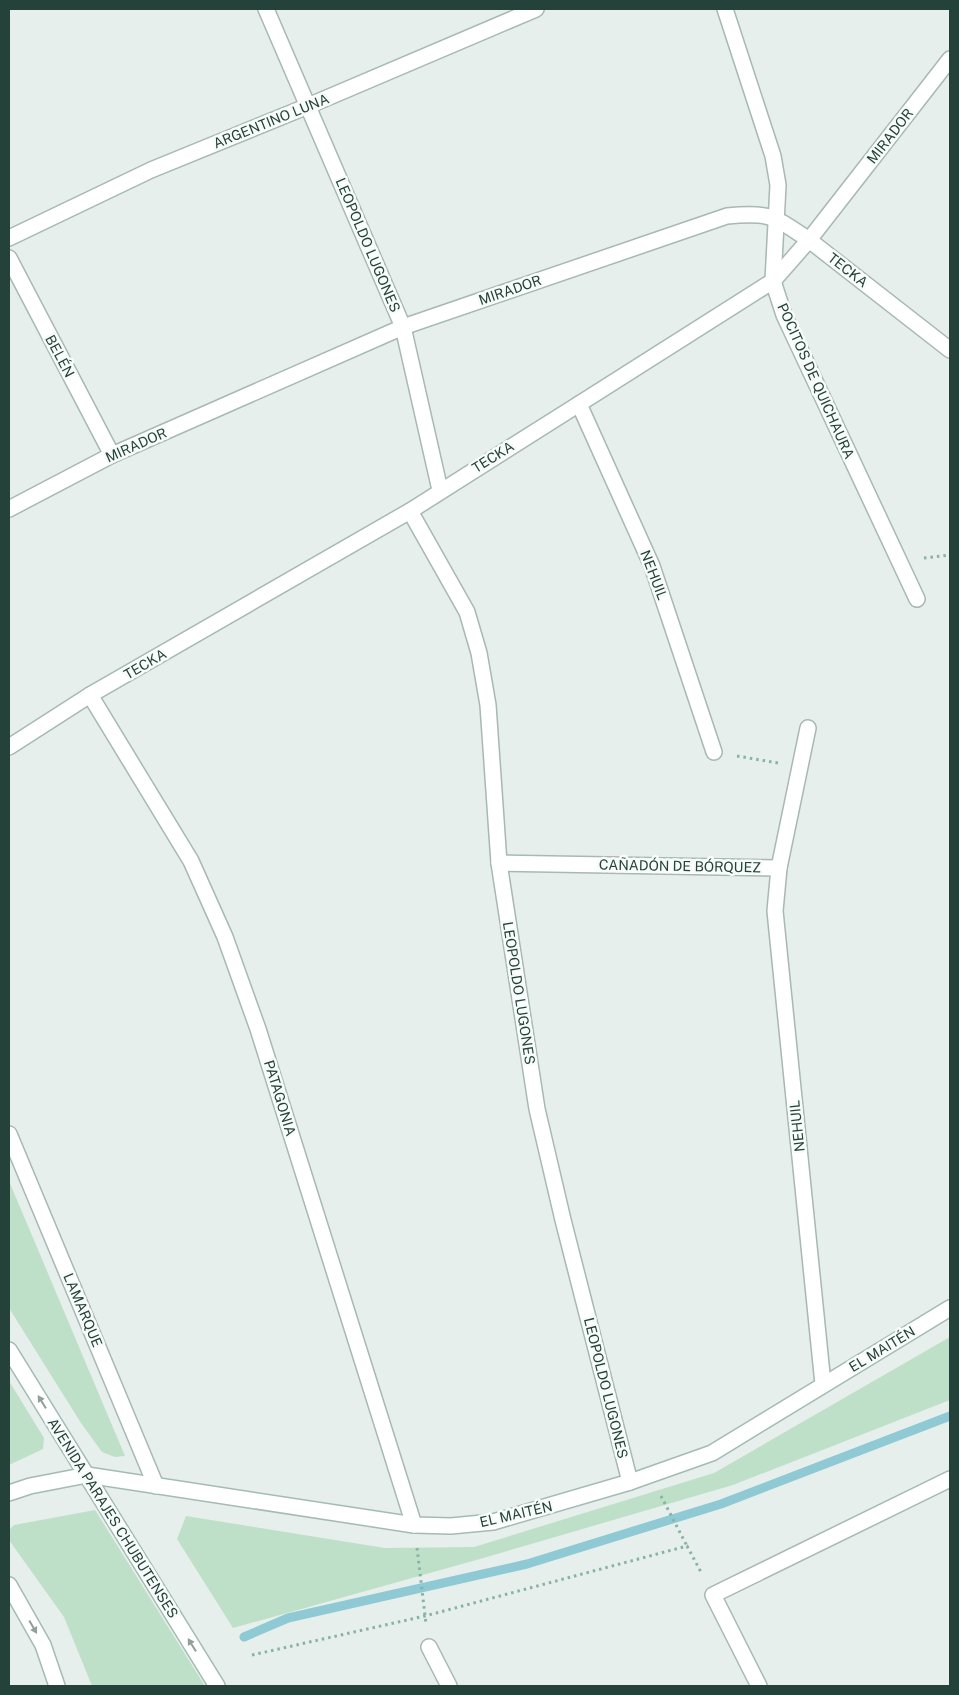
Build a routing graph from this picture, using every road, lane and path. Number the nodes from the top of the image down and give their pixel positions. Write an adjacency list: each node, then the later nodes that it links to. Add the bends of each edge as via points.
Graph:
1 (266, 9): 5 (street, LEOPOLDO LUGONES)
2 (536, 9): 5 (street, ARGENTINO LUNA)
3 (725, 9): 6 (street, POCITOS DE QUICHAURA, via 773,156 778,185)
4 (950, 59): 8 (street, MIRADOR)
5 (308, 106): 7 (street, ARGENTINO LUNA, via 151,170); 11 (street, LEOPOLDO LUGONES)
6 (777, 218): 8 (street, MIRADOR); 10 (street, POCITOS DE QUICHAURA); 11 (street, MIRADOR, via 758,213 727,216)
7 (9, 238)
8 (809, 240): 10 (street, TECKA); 12 (street, TECKA)
9 (9, 258): 14 (street, BELÉN)
10 (773, 281): 13 (street, TECKA); 18 (street, POCITOS DE QUICHAURA, via 784,315)
11 (403, 327): 14 (street, MIRADOR); 15 (street, LEOPOLDO LUGONES)
12 (950, 350)
13 (579, 404): 15 (street, TECKA); 22 (street, NEHUIL, via 652,566)
14 (112, 455): 16 (street, MIRADOR)
15 (440, 490): 17 (street, TECKA)
16 (9, 509)
17 (410, 511): 19 (street, TECKA); 24 (street, LEOPOLDO LUGONES, via 467,612 479,653 488,705)
18 (917, 599)
19 (90, 695): 21 (street, TECKA); 36 (street, PATAGONIA, via 191,861 225,937 258,1030)
20 (808, 728): 23 (street, CAÑADÓN DE BÓRQUEZ)
21 (9, 747)
22 (714, 752): 23 (path)
23 (800, 766): 25 (street, CAÑADÓN DE BÓRQUEZ)
24 (499, 863): 25 (street, CAÑADÓN DE BÓRQUEZ); 33 (street, LEOPOLDO LUGONES, via 538,1109)
25 (779, 868): 29 (street, NEHUIL, via 775,911)
26 (9, 1134): 34 (street, LAMARQUE)
27 (950, 1308): 29 (street, EL MAITÉN)
28 (9, 1350): 30 (street, AVENIDA PARAJES CHUBUTENSES, one-way to 28)
29 (823, 1384): 31 (street, EL MAITÉN, via 712,1453)
30 (87, 1475): 34 (street, EL MAITÉN); 35 (street, EL MAITÉN); 44 (street, AVENIDA PARAJES CHUBUTENSES, one-way to 30)
31 (650, 1475): 33 (street, EL MAITÉN); 37 (path)
32 (950, 1480): 39 (street)
33 (630, 1482): 36 (street, EL MAITÉN, via 494,1522)
34 (156, 1486): 36 (street, EL MAITÉN)
35 (9, 1493)
36 (414, 1525): 40 (path)
37 (687, 1546): 39 (path); 40 (path)
38 (9, 1584): 43 (street, one-way to 43, via 43,1645)
39 (713, 1595): 46 (street)
40 (425, 1616): 42 (path)
41 (429, 1647): 45 (street)
42 (252, 1655)
43 (54, 1685)
44 (217, 1686)
45 (449, 1686)
46 (759, 1686)

